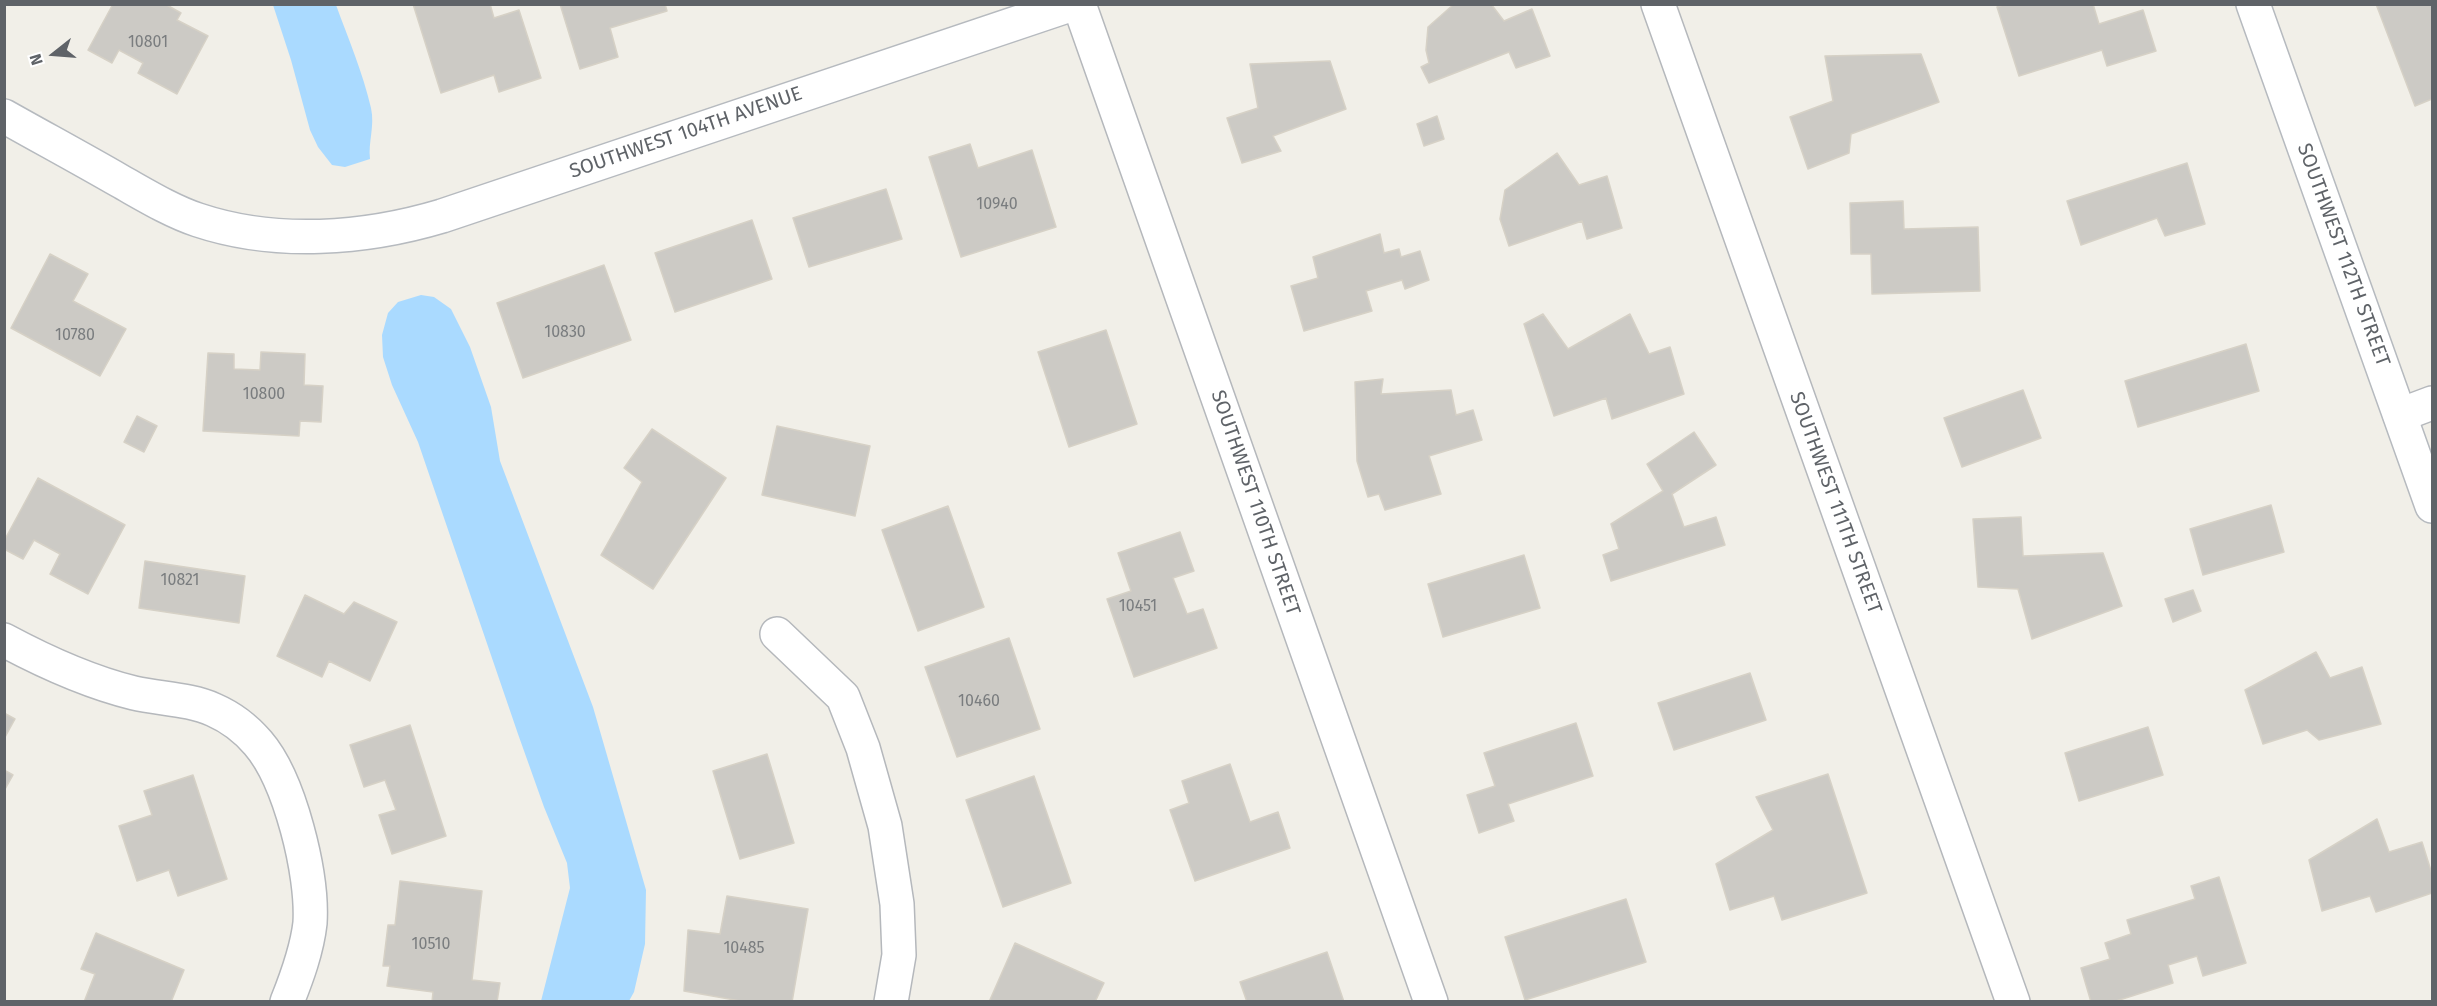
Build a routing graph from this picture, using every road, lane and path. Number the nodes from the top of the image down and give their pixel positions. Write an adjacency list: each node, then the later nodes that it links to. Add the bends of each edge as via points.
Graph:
1 (1073, 4): 5 (street, SOUTHWEST 104TH AVENUE, via 420,222 343,235 248,232 196,220)
2 (1079, 4): 13 (street, SOUTHWEST 110TH STREET)
3 (1658, 4): 14 (street, SOUTHWEST 111TH STREET)
4 (2253, 4): 7 (street, SOUTHWEST 112TH STREET)
5 (4, 116)
6 (2433, 403): 7 (street)
7 (2400, 415): 8 (street, SOUTHWEST 112TH STREET)
8 (2433, 506)
9 (777, 634): 12 (street, via 843,697 863,748 887,836 897,904 898,955)
10 (4, 640): 11 (street, via 91,680 214,710 259,744 293,816 305,857 310,922 305,951)
11 (287, 1002)
12 (891, 1002)
13 (1431, 1002)
14 (2013, 1002)

